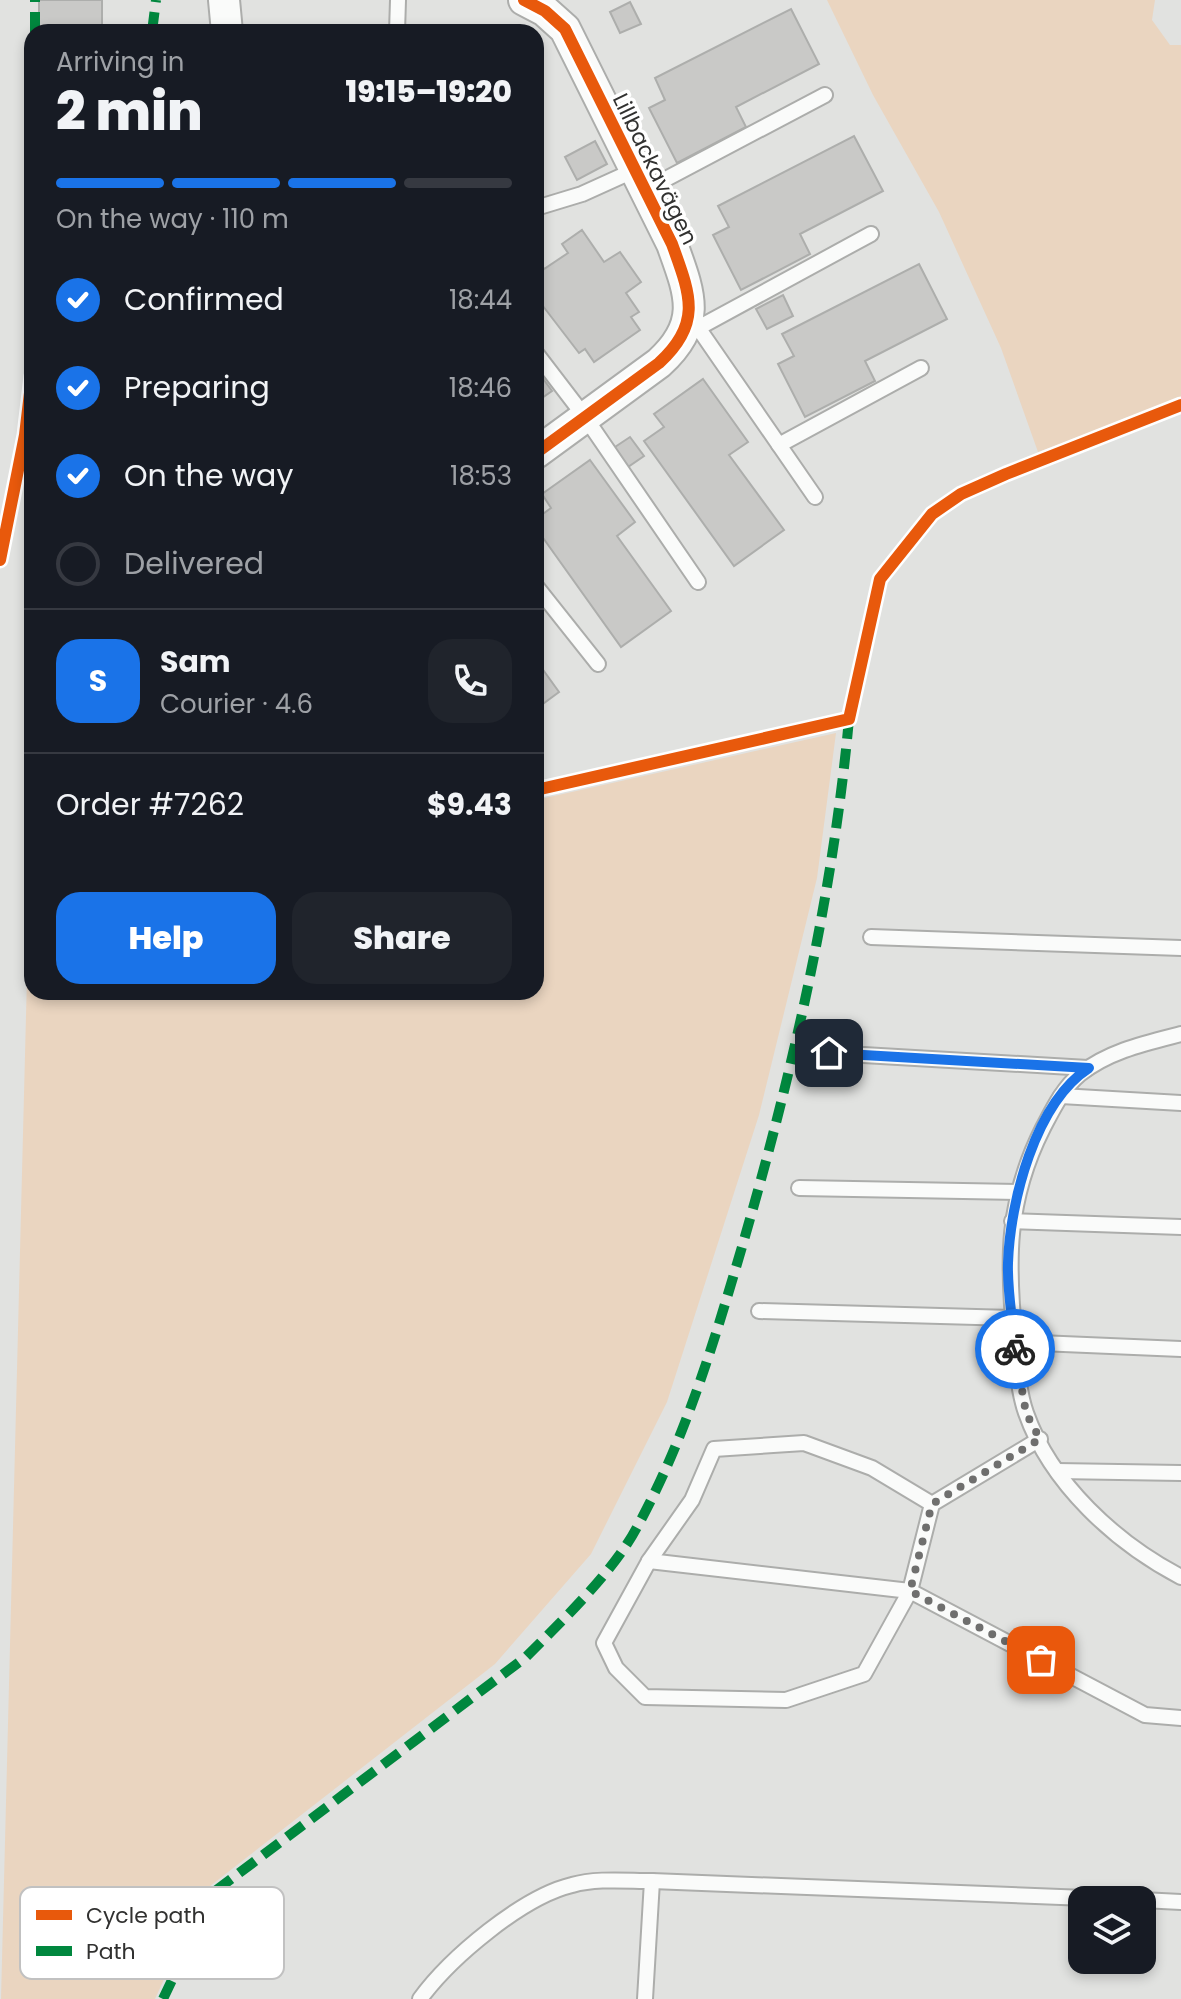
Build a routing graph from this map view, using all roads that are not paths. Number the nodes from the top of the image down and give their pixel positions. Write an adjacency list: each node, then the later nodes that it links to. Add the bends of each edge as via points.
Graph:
1 (224, 0): 2 (street); 5 (street)
2 (241, 0)
3 (398, 0): 6 (lane)
4 (524, 0): 8 (street, Lillbackavägen, via 565,29)
5 (226, 24)
6 (397, 24)
7 (825, 95): 8 (lane)
8 (640, 180): 9 (lane); 11 (street, Lillbackavägen, via 684,277)
9 (544, 206)
10 (871, 234): 11 (lane)
11 (694, 322): 14 (street, via 676,347); 15 (lane)
12 (544, 363): 14 (lane)
13 (921, 368): 15 (lane)
14 (585, 417): 16 (street); 18 (lane)
15 (779, 445): 17 (lane)
16 (544, 447)
17 (815, 497)
18 (698, 582)
19 (544, 596): 20 (lane)
20 (598, 664)
21 (871, 937): 22 (lane)
22 (1181, 948)
23 (1181, 1034): 25 (lane, via 1105,1057)
24 (829, 1053): 25 (lane)
25 (1089, 1068): 26 (lane)
26 (1061, 1096): 27 (lane); 29 (lane)
27 (1181, 1103)
28 (799, 1188): 29 (lane)
29 (1018, 1192): 30 (lane)
30 (1012, 1221): 31 (lane); 33 (lane)
31 (1181, 1227)
32 (759, 1311): 33 (lane)
33 (1012, 1318): 34 (lane)
34 (1015, 1342): 35 (lane); 36 (lane, via 1026,1413)
35 (1181, 1349)
36 (1040, 1439): 37 (lane); 39 (lane)
37 (1057, 1471): 38 (lane); 41 (lane, via 1094,1516)
38 (1181, 1473)
39 (932, 1504): 40 (lane, via 872,1468 804,1443 714,1449 692,1500); 42 (lane)
40 (649, 1561): 42 (lane); 42 (lane, via 604,1643 616,1668 645,1697 786,1700 864,1674)
41 (1181, 1577)
42 (910, 1591): 43 (lane, via 1145,1715)
43 (1181, 1718)
44 (652, 1881): 45 (lane); 48 (lane, via 588,1883 548,1892 450,1966); 49 (lane)
45 (1068, 1897)
46 (1156, 1901): 47 (lane)
47 (1181, 1902)
48 (420, 1999)
49 (645, 1999)

